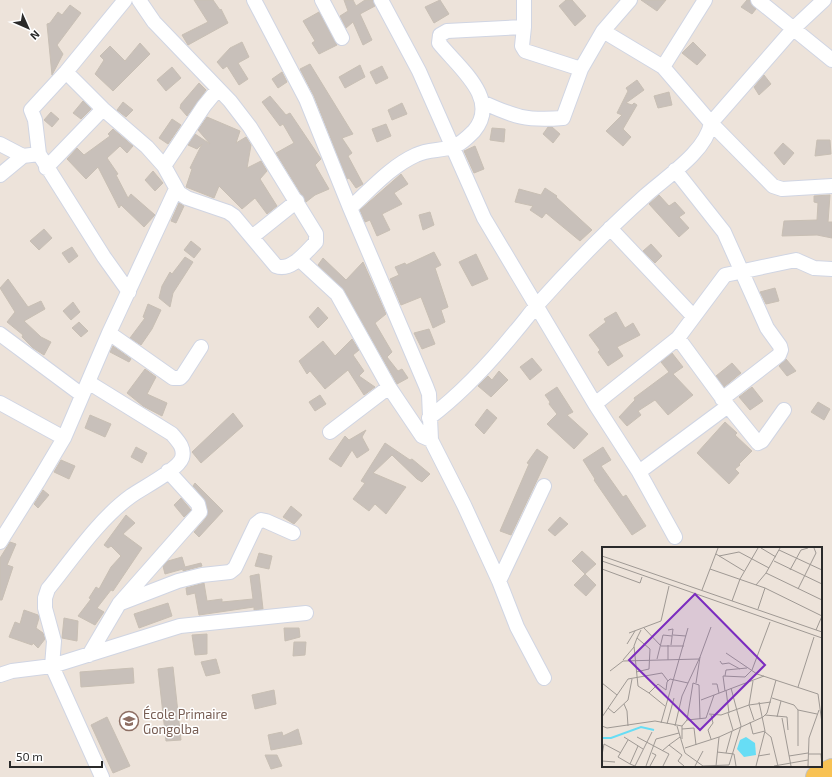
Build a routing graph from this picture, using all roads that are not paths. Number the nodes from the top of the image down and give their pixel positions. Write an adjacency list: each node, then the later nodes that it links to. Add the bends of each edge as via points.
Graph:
1 (125, 0): 18 (street)
2 (139, 0): 19 (street, via 154,22)
3 (254, 0): 34 (street, via 306,99)
4 (322, 0): 14 (street)
5 (381, 0): 24 (street, via 419,71)
6 (524, 0): 11 (street)
7 (630, 0): 13 (street)
8 (705, 0): 16 (street)
9 (758, 0): 12 (street)
10 (824, 0): 12 (street)
11 (524, 27): 17 (street, via 522,46 525,51); 20 (street, via 447,31 440,35 439,43 478,88)
12 (794, 28): 15 (street); 22 (street)
13 (603, 31): 16 (street); 17 (street)
14 (342, 38)
15 (832, 60)
16 (663, 68): 22 (street)
17 (581, 69): 20 (street, via 563,118 524,119)
18 (66, 72): 21 (street); 25 (street, via 31,110 35,120)
19 (218, 89): 27 (street); 33 (street, via 259,138)
20 (482, 102): 24 (street, via 476,128)
21 (103, 110): 27 (street, via 147,147); 28 (street)
22 (711, 123): 29 (street, via 705,141); 31 (street, via 778,188)
23 (0, 144): 26 (street)
24 (453, 147): 34 (street, via 428,150 400,164); 41 (street, via 484,218)
25 (39, 154): 26 (street); 28 (street)
26 (22, 156): 30 (street)
27 (164, 166): 32 (street)
28 (46, 168): 40 (street)
29 (674, 170): 35 (street); 39 (street, via 721,226)
30 (0, 175)
31 (832, 186)
32 (176, 189): 36 (street, via 187,198 228,212); 40 (street)
33 (297, 201): 36 (street); 37 (street, via 317,238)
34 (350, 208): 54 (street, via 426,386 429,394)
35 (610, 228): 41 (street); 42 (street)
36 (252, 238): 37 (street, via 276,266 281,268)
37 (299, 259): 48 (street, via 337,294)
38 (832, 269): 39 (street, via 814,268 796,260)
39 (743, 270): 42 (street, via 720,279); 51 (street, via 767,328 781,350 779,355)
40 (129, 292): 43 (street)
41 (537, 305): 52 (street); 54 (street, via 479,374)
42 (693, 316): 45 (street)
43 (109, 333): 46 (street, via 173,378 180,378 183,375); 47 (street)
44 (0, 334): 49 (street)
45 (678, 338): 51 (street); 52 (street)
46 (201, 347)
47 (88, 382): 49 (street); 58 (street, via 172,434 179,441 182,459)
48 (389, 387): 55 (street); 57 (street, via 422,436)
49 (82, 395): 56 (street)
50 (0, 403): 56 (street)
51 (725, 403): 53 (street, via 758,443); 59 (street)
52 (595, 404): 59 (street)
53 (784, 410)
54 (429, 418): 57 (street)
55 (330, 432)
56 (64, 438): 63 (street)
57 (431, 440): 64 (street)
58 (168, 471): 65 (street, via 198,504 200,512); 68 (street, via 111,513 48,589 45,608 54,641)
59 (639, 472): 62 (street)
60 (544, 486): 64 (street)
61 (293, 533): 65 (street, via 261,520 256,524 235,568 230,572 178,581)
62 (676, 537)
63 (0, 542)
64 (498, 581): 70 (street, via 517,627)
65 (119, 604): 67 (street)
66 (306, 613): 67 (street, via 180,626)
67 (89, 655): 68 (street)
68 (52, 666): 69 (street); 72 (street)
69 (0, 675)
70 (544, 678)
71 (832, 770): 73 (main road)
72 (102, 777)
73 (817, 777)

